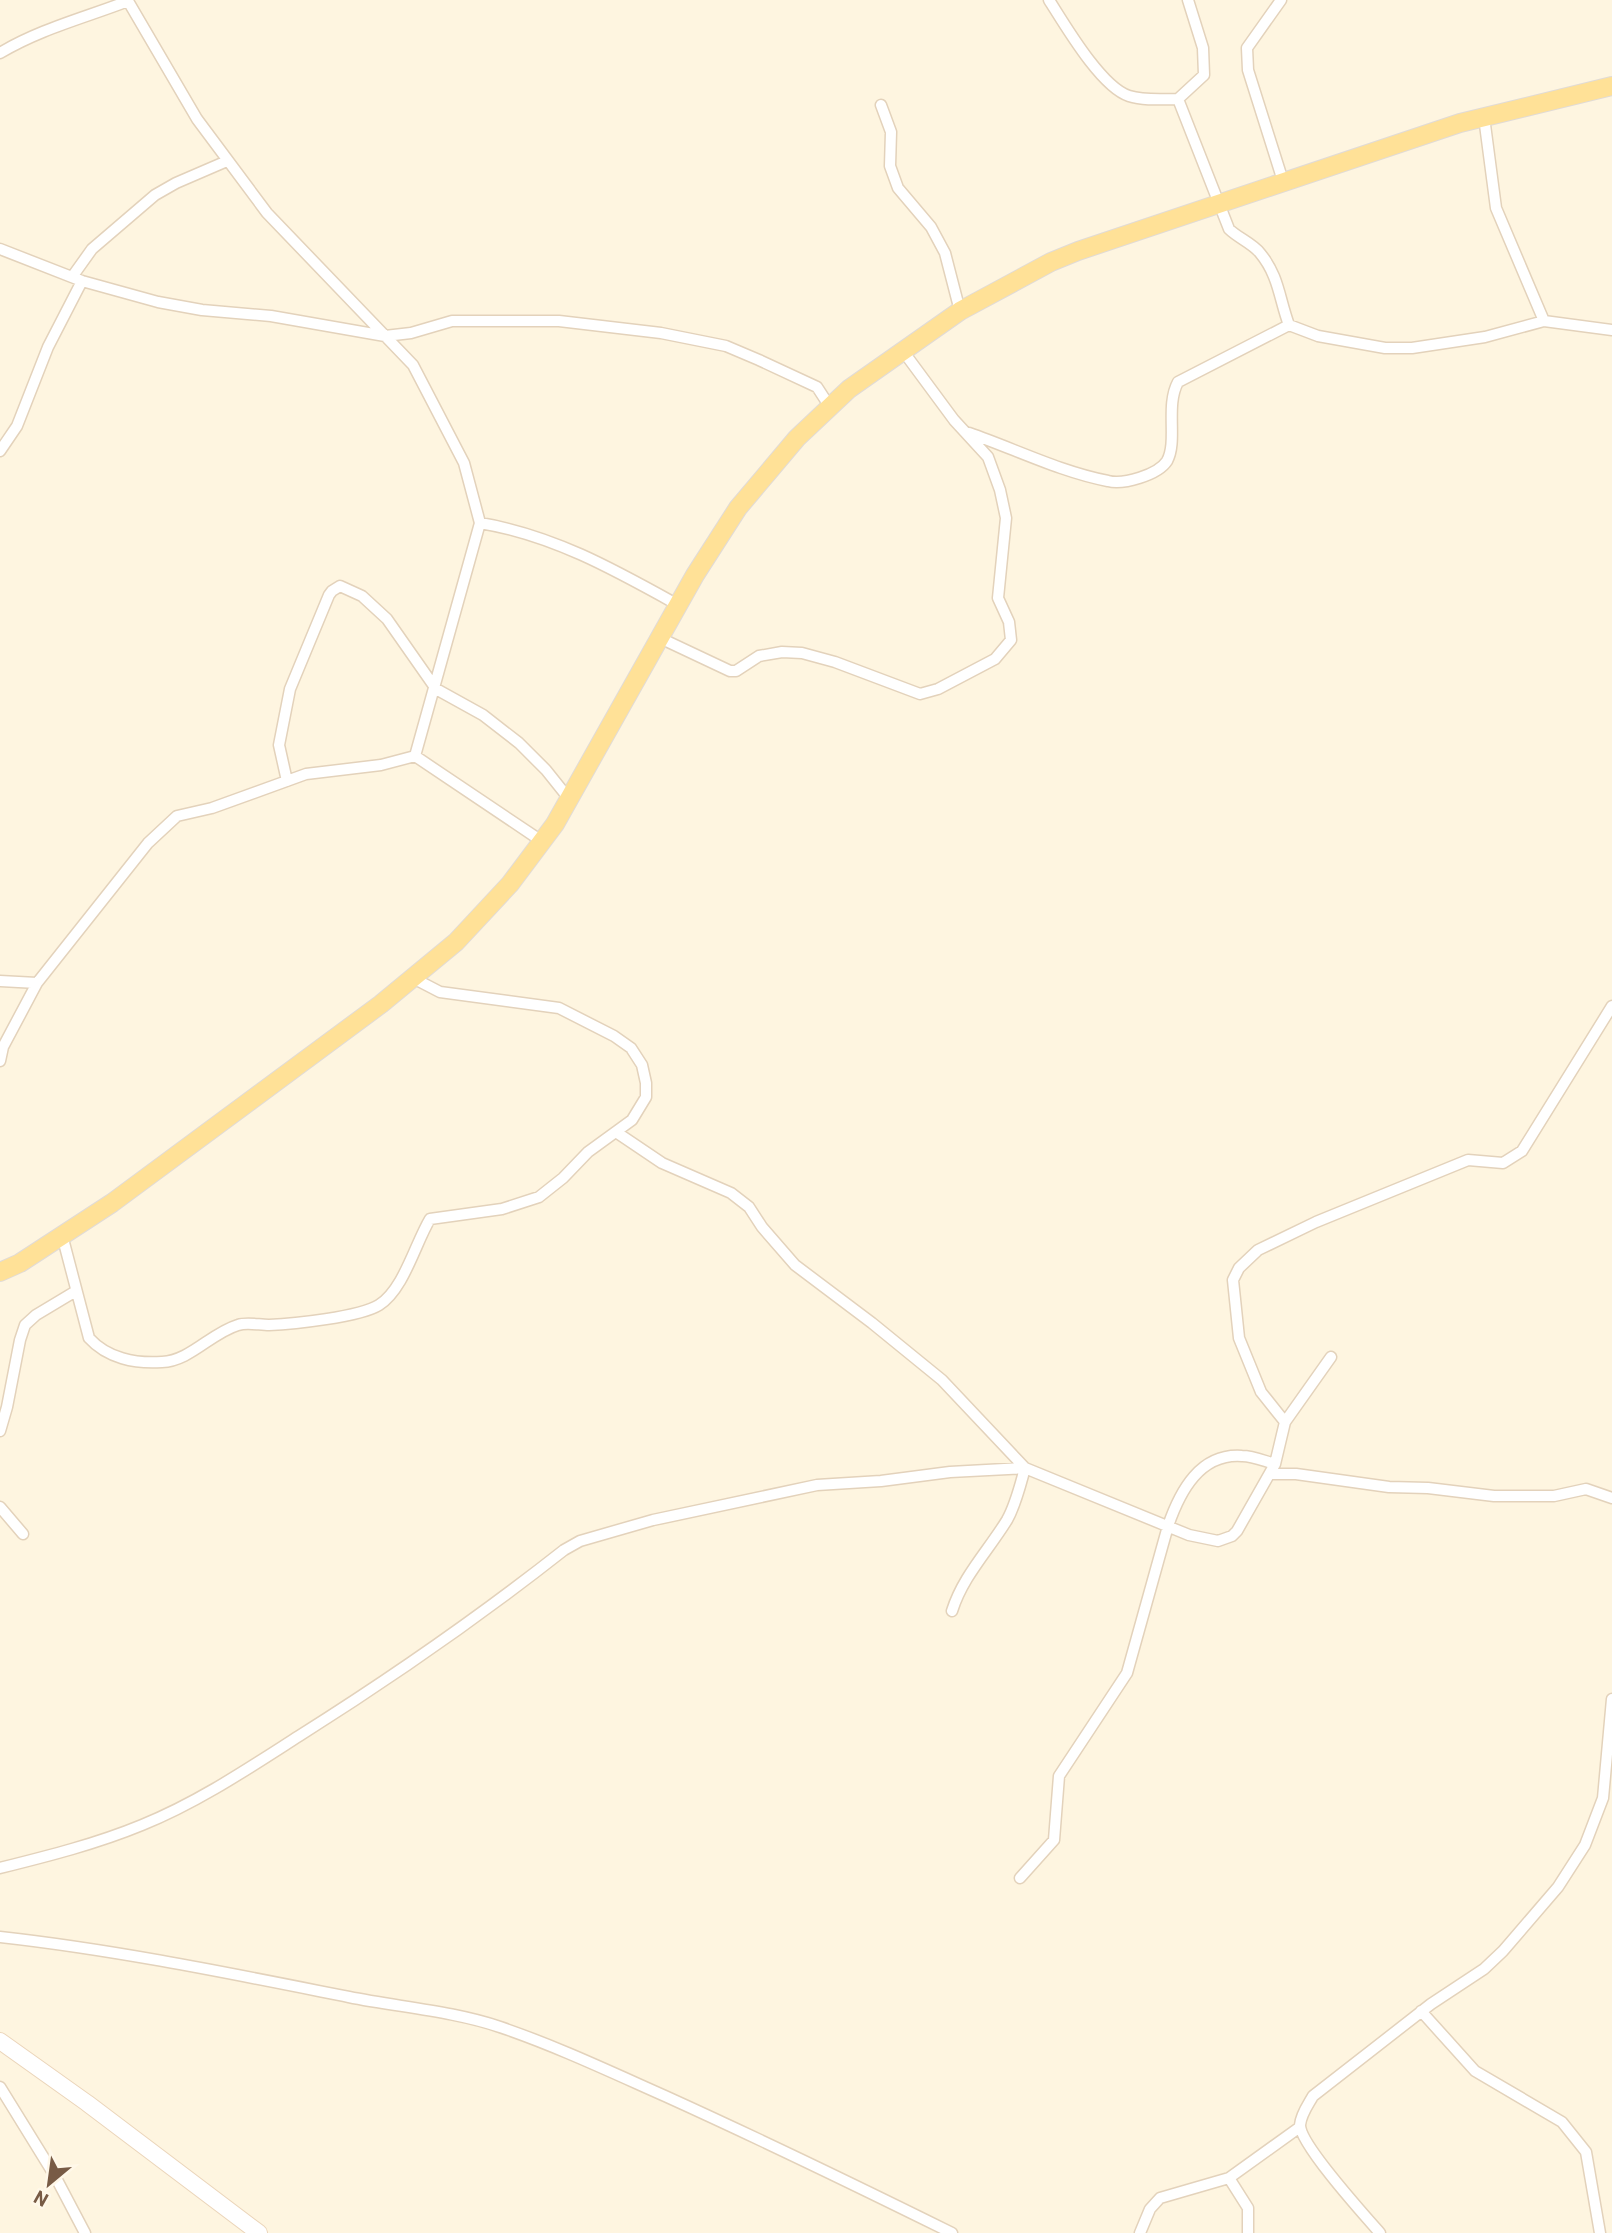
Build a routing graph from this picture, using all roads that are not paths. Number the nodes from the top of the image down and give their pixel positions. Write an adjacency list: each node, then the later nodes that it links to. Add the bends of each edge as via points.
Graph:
1 (128, 0): 5 (street, via 44,30); 10 (street, via 197,119)
2 (1049, 0): 7 (street, via 1099,72 1126,95)
3 (1188, 0): 7 (street, via 1203,48 1204,75)
4 (1281, 0): 11 (street, via 1247,48 1248,70)
5 (0, 53)
6 (1612, 86): 9 (main road)
7 (1178, 99): 12 (street)
8 (880, 105): 15 (street, via 891,132 890,166 898,188 931,227 945,253)
9 (1483, 117): 11 (main road); 16 (street, via 1496,208)
10 (228, 161): 14 (street, via 155,195 92,249); 19 (street, via 267,213)
11 (1283, 181): 12 (main road)
12 (1220, 202): 15 (main road, via 1051,262); 17 (street, via 1229,229 1258,250 1276,277)
13 (0, 249): 14 (street)
14 (77, 279): 19 (street, via 201,310 271,316); 23 (street, via 17,426)
15 (960, 310): 20 (main road)
16 (1544, 321): 17 (street, via 1485,337 1412,348 1318,336); 18 (street)
17 (1289, 325): 22 (street, via 1178,382 1167,461 1150,475 1111,482)
18 (1612, 330)
19 (384, 336): 21 (street, via 452,321 559,321 661,333 726,346 759,360 817,387); 24 (street, via 413,365 464,463)
20 (903, 351): 21 (main road); 22 (street)
21 (830, 407): 25 (main road, via 797,438 738,508)
22 (967, 432): 26 (street, via 988,457 1006,519 998,598 1011,640 995,659 920,694 802,653 760,656 730,671)
23 (0, 451)
24 (480, 523): 25 (street, via 540,537 607,566); 27 (street)
25 (678, 605): 26 (main road)
26 (660, 638): 30 (main road)
27 (436, 689): 28 (street); 29 (street, via 387,619 362,596 340,586 332,591 290,689 279,745); 30 (street, via 484,715 519,743)
28 (415, 756): 29 (street); 31 (street)
29 (287, 780): 34 (street, via 177,816 148,843)
30 (570, 800): 31 (main road)
31 (543, 842): 32 (main road, via 456,942)
32 (413, 978): 37 (street, via 440,992 559,1008 631,1048 642,1065 646,1097 632,1121); 38 (main road, via 112,1203)
33 (0, 981): 34 (street)
34 (37, 983): 36 (street)
35 (1612, 1006): 42 (street, via 1522,1151 1503,1163 1468,1160 1316,1222 1258,1250 1239,1268 1233,1280 1239,1338 1261,1392)
36 (0, 1061)
37 (617, 1132): 40 (street, via 539,1197 502,1209 430,1219 400,1281 376,1307 337,1317 240,1324 182,1357 144,1362 98,1349 89,1338); 44 (street, via 662,1163 732,1192 795,1265 942,1380)
38 (62, 1235): 39 (main road); 40 (street)
39 (0, 1272)
40 (76, 1291): 43 (street, via 25,1325)
41 (1331, 1357): 42 (street)
42 (1284, 1422): 45 (street)
43 (0, 1431)
44 (1025, 1468): 48 (street); 50 (street, via 1016,1502 957,1593); 52 (street, via 817,1485 653,1520 580,1541 422,1656 196,1798 100,1841)
45 (1272, 1469): 46 (street, via 1389,1488 1494,1496 1554,1496 1586,1489); 48 (street, via 1244,1456 1211,1463 1190,1479); 48 (street, via 1232,1536 1212,1541)
46 (1612, 1498)
47 (0, 1507): 49 (street)
48 (1168, 1526): 53 (street, via 1127,1674 1059,1776 1054,1840)
49 (23, 1534)
50 (952, 1611)
51 (1612, 1699): 55 (street, via 1603,1798 1585,1845 1558,1887 1503,1951)
52 (0, 1868)
53 (1020, 1878)
54 (0, 1937): 62 (street, via 209,1969 499,2026 758,2138)
55 (1421, 2011): 58 (street, via 1313,2095); 66 (street, via 1475,2071 1562,2122 1586,2152)
56 (0, 2041): 61 (street)
57 (0, 2087): 60 (street)
58 (1300, 2127): 59 (street); 65 (street, via 1356,2208)
59 (1229, 2178): 63 (street, via 1160,2198); 64 (street, via 1248,2208)
60 (85, 2233)
61 (259, 2233)
62 (952, 2233)
63 (1140, 2233)
64 (1248, 2233)
65 (1380, 2233)
66 (1600, 2233)

